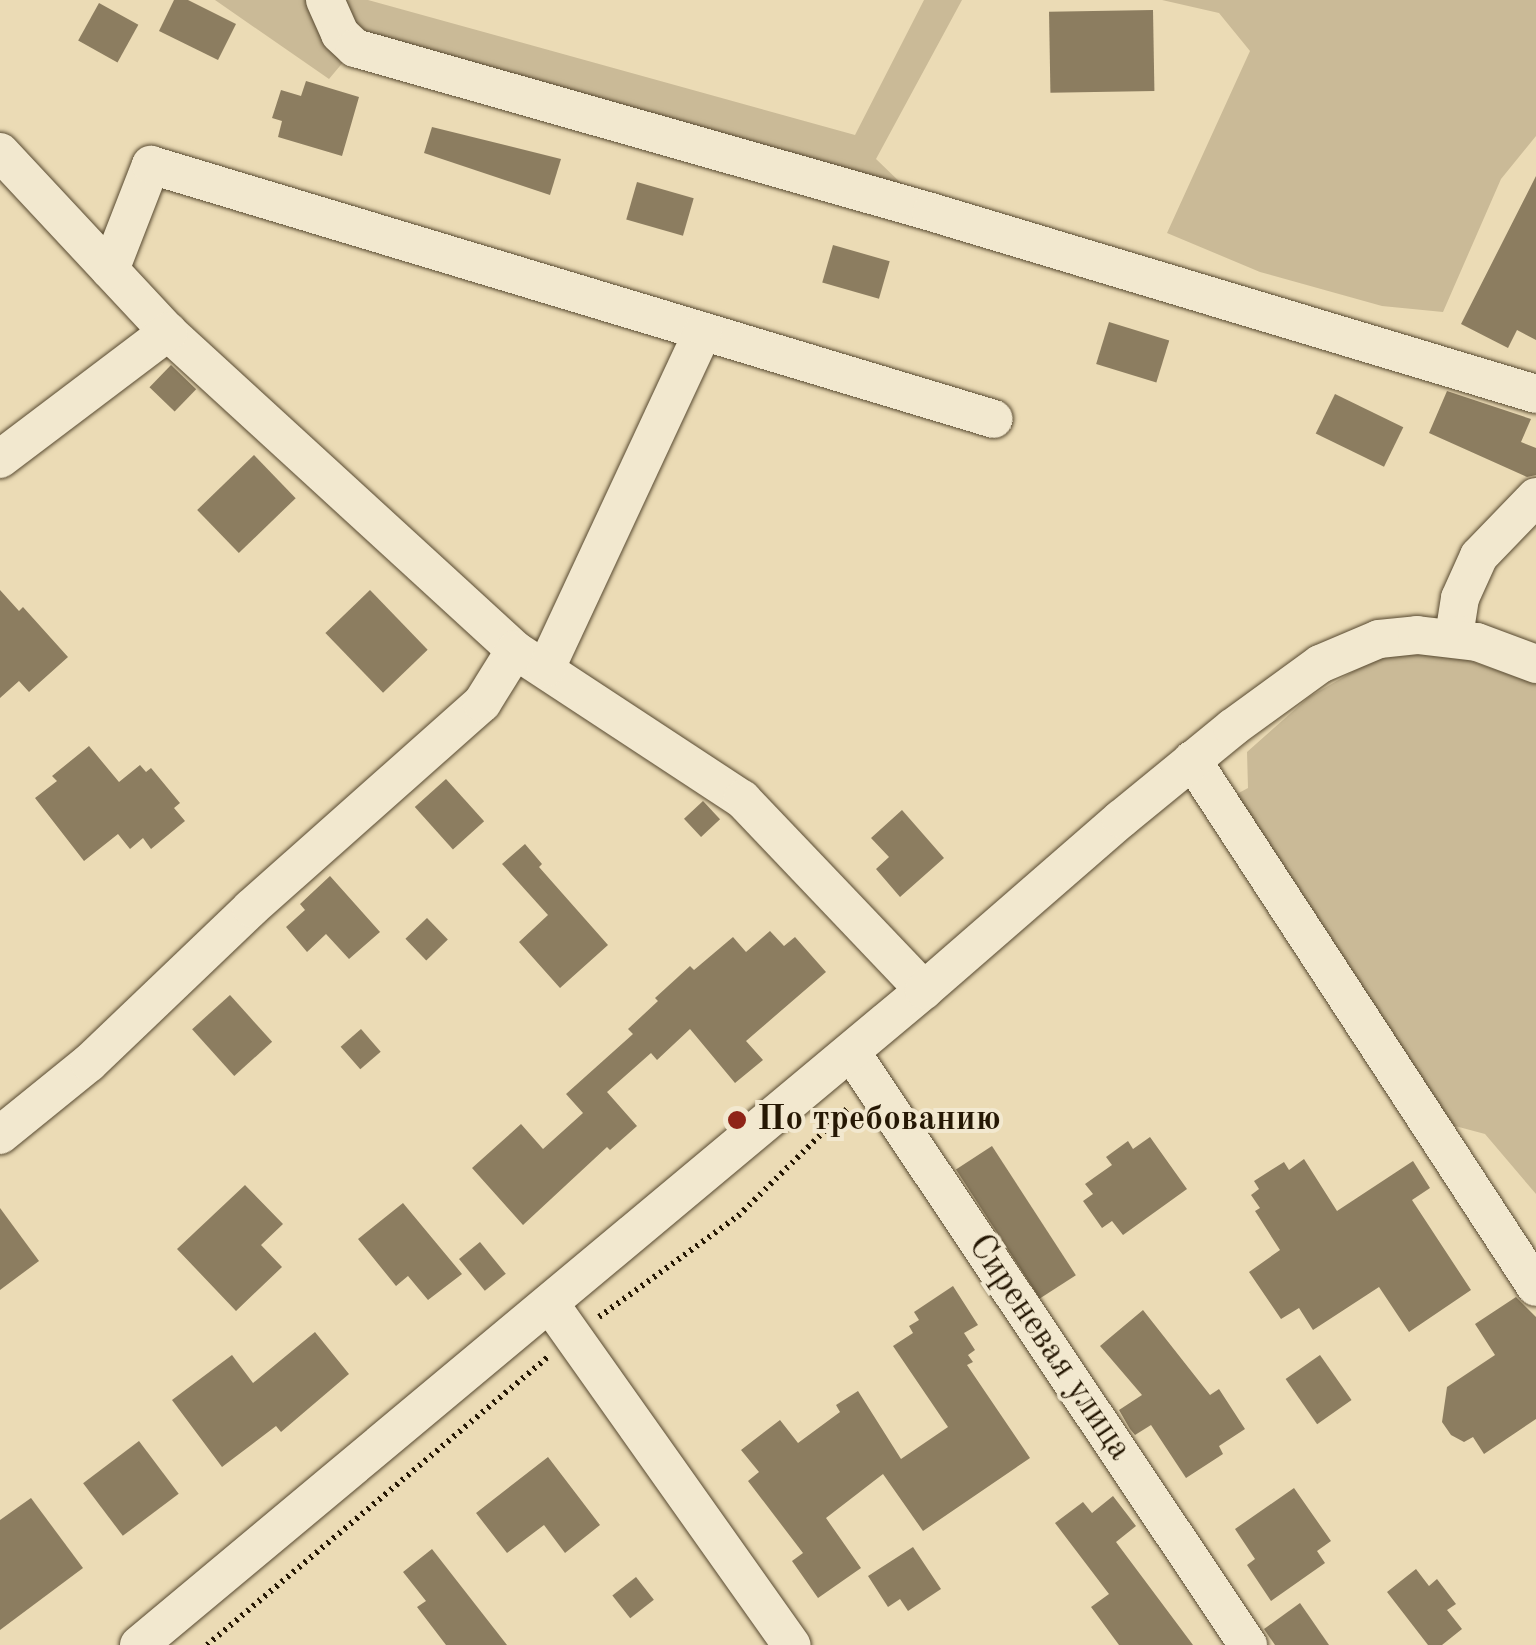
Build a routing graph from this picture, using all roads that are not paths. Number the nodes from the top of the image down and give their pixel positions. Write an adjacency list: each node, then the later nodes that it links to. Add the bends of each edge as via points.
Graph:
1 (325, 0): 6 (street, via 340,34 355,48)
2 (0, 152): 3 (street)
3 (110, 270): 4 (street); 5 (street, via 151,165)
4 (168, 332): 8 (street); 11 (street)
5 (704, 332): 7 (street); 11 (street)
6 (1536, 394)
7 (994, 419)
8 (0, 460)
9 (1536, 497): 10 (street, via 1479,556 1460,598)
10 (1454, 636): 12 (street); 13 (street, via 1417,634 1350,649)
11 (531, 659): 14 (street, via 742,800); 16 (street, via 251,908 89,1063)
12 (1536, 664)
13 (1192, 760): 14 (street); 17 (street)
14 (924, 990): 15 (street)
15 (851, 1052): 18 (street); 21 (street, Сиреневая улица)
16 (0, 1134)
17 (1536, 1288)
18 (550, 1304): 19 (street); 20 (street)
19 (139, 1645)
20 (791, 1645)
21 (1248, 1645)

